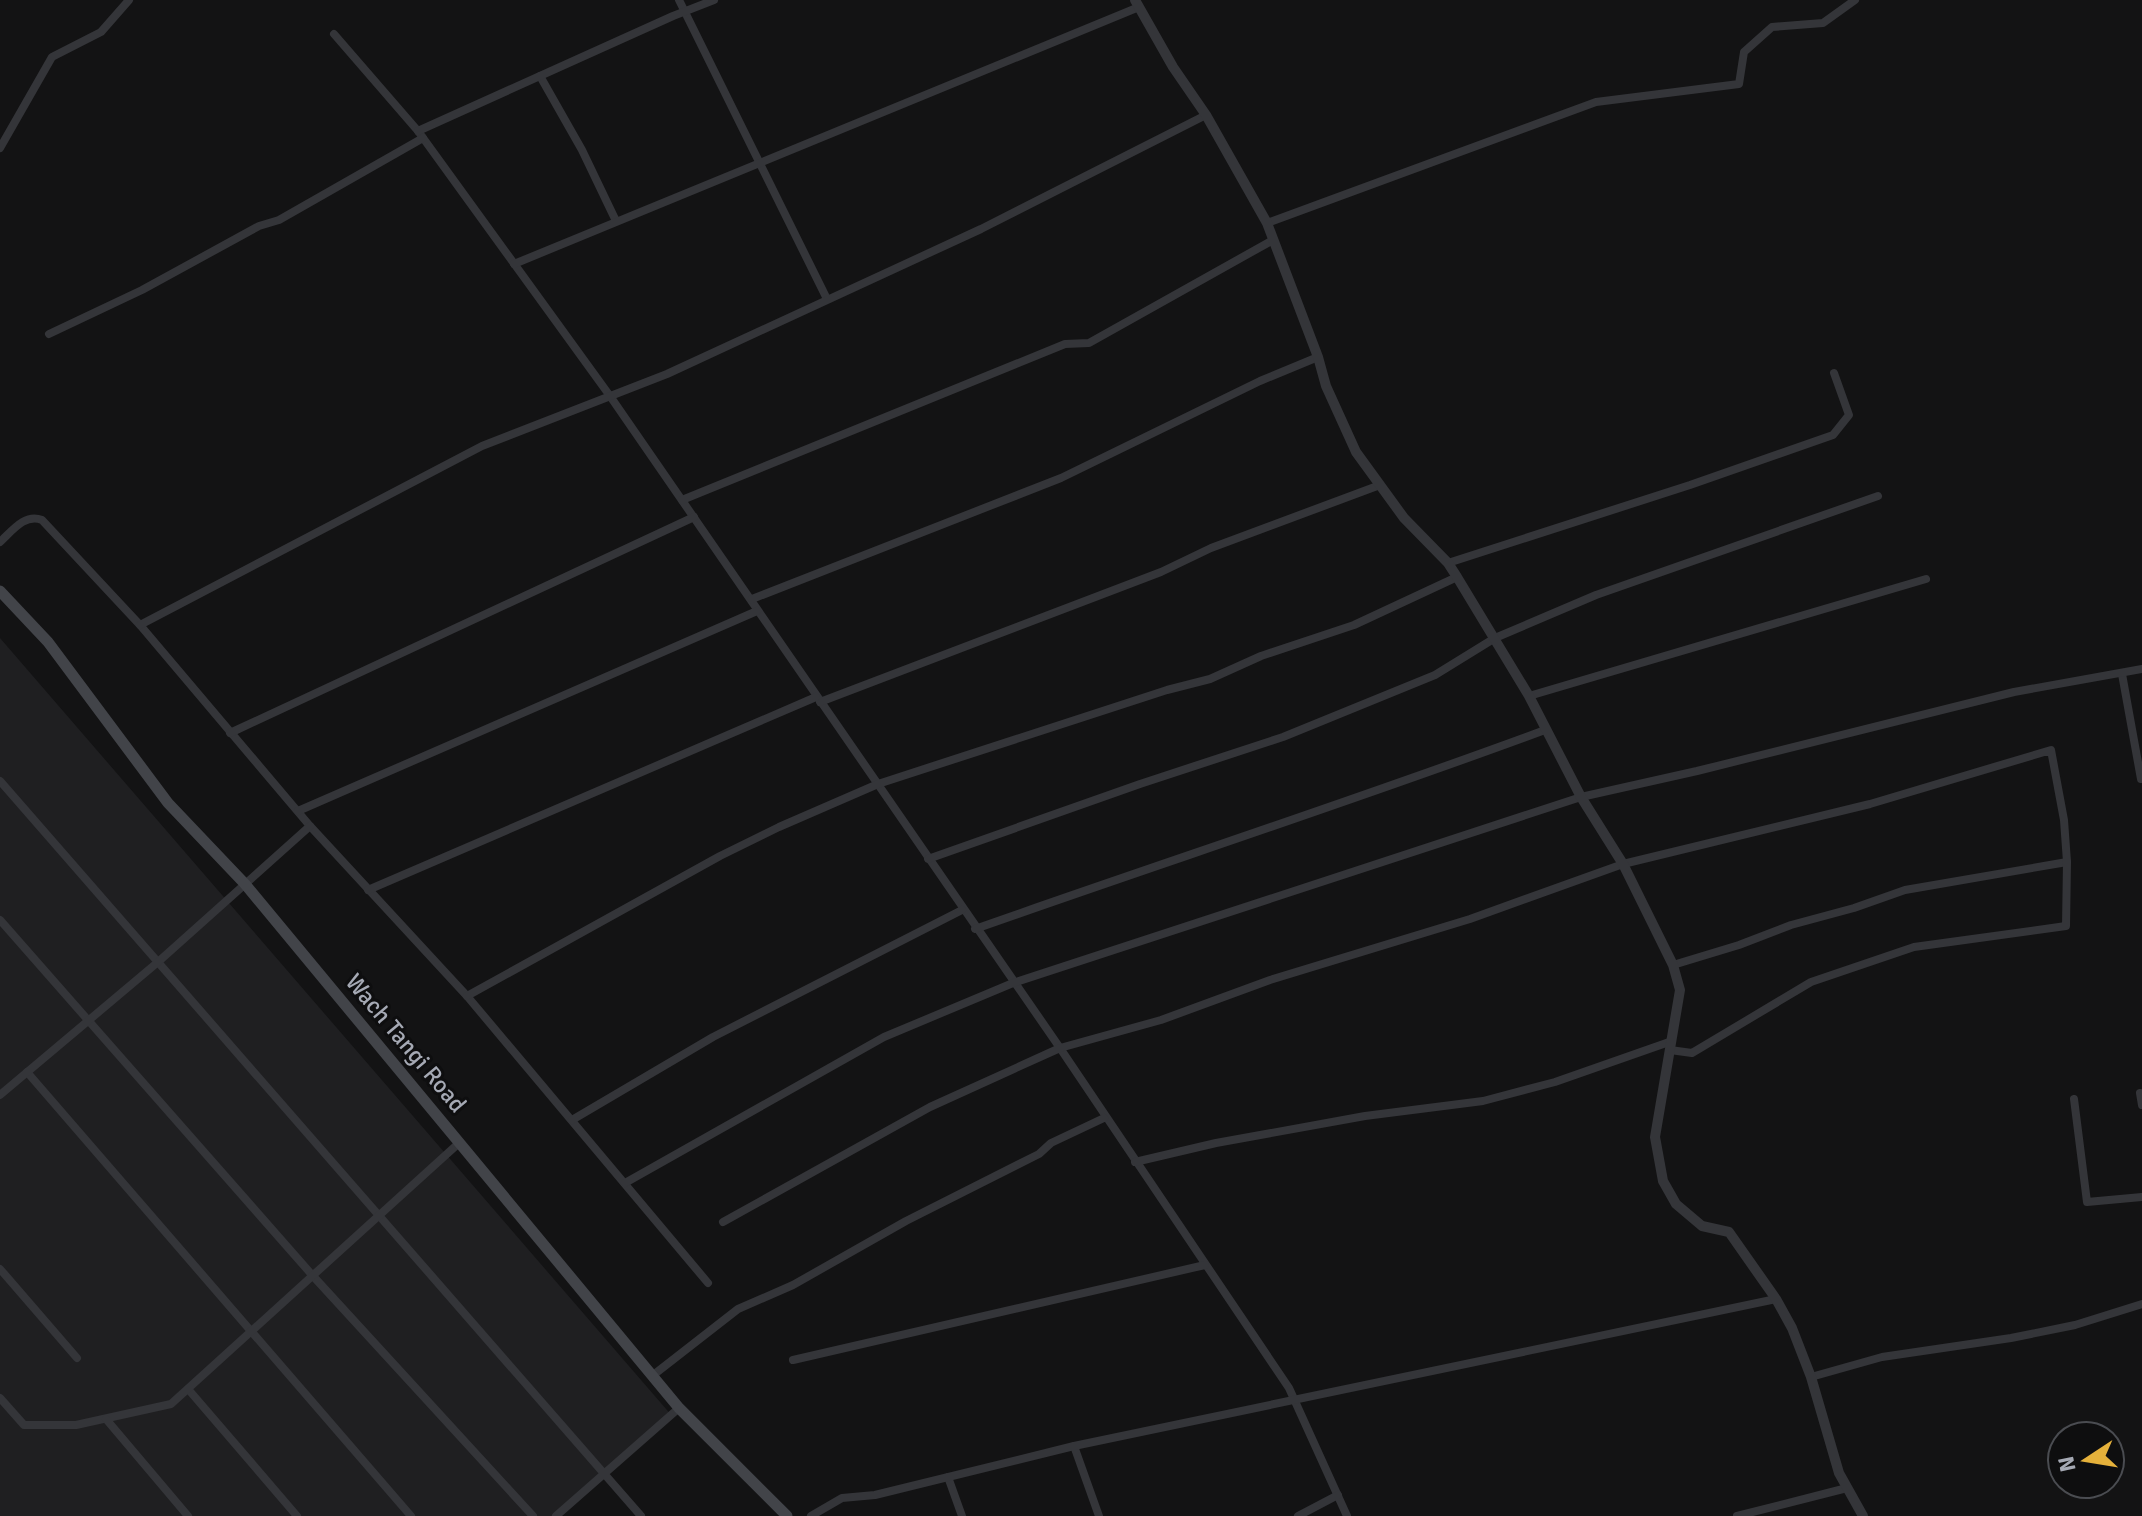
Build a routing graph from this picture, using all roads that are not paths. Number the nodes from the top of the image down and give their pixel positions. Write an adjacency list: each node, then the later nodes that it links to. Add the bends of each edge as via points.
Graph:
1 (129, 0): 11 (street, via 101,32 52,57)
2 (679, 0): 6 (street)
3 (714, 0): 6 (street)
4 (1855, 0): 14 (street, via 1823,23 1772,27 1744,52 1739,84 1596,102)
5 (1137, 3): 9 (street); 12 (street)
6 (683, 12): 8 (street); 12 (street)
7 (334, 34): 10 (street)
8 (540, 76): 10 (street); 13 (street)
9 (1206, 115): 14 (street); 17 (street, via 981,229)
10 (420, 135): 16 (street); 18 (street, via 279,220)
11 (0, 148)
12 (758, 163): 13 (street); 17 (street)
13 (616, 221): 16 (street)
14 (1267, 223): 15 (street)
15 (1273, 240): 19 (street); 24 (street, via 1089,343 1065,344)
16 (514, 264): 21 (street)
17 (827, 299): 21 (street)
18 (49, 334)
19 (1318, 357): 22 (street, via 1356,452); 31 (street, via 1061,478)
20 (1834, 373): 27 (street, via 1849,415 1833,435)
21 (610, 396): 24 (street); 33 (street, via 482,446)
22 (1380, 485): 27 (street); 38 (street)
23 (1878, 496): 34 (street, via 1596,595)
24 (682, 500): 25 (street)
25 (694, 517): 31 (street); 40 (street)
26 (0, 542): 33 (street, via 28,518 42,520)
27 (1448, 563): 28 (street)
28 (1457, 577): 34 (street); 43 (street, via 1354,625 1210,679)
29 (1926, 579): 37 (street)
30 (0, 591): 50 (main road, Wach Tangi Road, via 48,642 168,803)
31 (752, 599): 32 (street)
32 (757, 611): 38 (street); 45 (street)
33 (140, 625): 40 (street)
34 (1495, 638): 37 (street); 47 (street, via 1435,675 1283,737)
35 (2142, 669): 36 (street)
36 (2122, 674): 41 (street); 44 (street, via 2014,692)
37 (1529, 696): 39 (street)
38 (818, 700): 43 (street); 51 (street)
39 (1545, 730): 44 (street); 54 (street)
40 (230, 733): 45 (street)
41 (2141, 779)
42 (0, 781): 55 (street)
43 (878, 784): 47 (street); 58 (street, via 720,856)
44 (1581, 797): 49 (street); 57 (street)
45 (298, 811): 46 (street)
46 (310, 826): 50 (street); 51 (street)
47 (928, 859): 52 (street)
48 (2067, 862): 49 (street, via 2051,750 1870,804); 56 (street, via 1905,890); 60 (street, via 2066,926 1914,947 1811,982 1692,1053)
49 (1623, 864): 56 (street); 61 (street, via 1161,1020)
50 (245, 884): 55 (street); 69 (main road, Wach Tangi Road)
51 (368, 890): 58 (street)
52 (962, 910): 54 (street); 68 (street, via 713,1037)
53 (0, 920): 59 (street)
54 (975, 929): 57 (street)
55 (158, 962): 59 (street); 73 (street)
56 (1673, 965): 60 (street, via 1680,990)
57 (1013, 983): 61 (street); 71 (street, via 884,1037)
58 (467, 996): 68 (street)
59 (88, 1021): 62 (street); 77 (street)
60 (1671, 1046): 70 (street, via 1483,1101 1350,1119); 79 (street, via 1655,1137 1663,1181 1676,1204 1702,1226 1729,1232)
61 (1060, 1048): 67 (street); 74 (street, via 930,1107)
62 (27, 1072): 64 (street); 81 (street)
63 (2140, 1093): 66 (street)
64 (0, 1095)
65 (2074, 1099): 72 (street, via 2087,1202)
66 (2142, 1105)
67 (1104, 1118): 70 (street); 84 (street, via 793,1285 738,1309)
68 (572, 1120): 71 (street)
69 (459, 1143): 73 (street); 84 (main road, Wach Tangi Road)
70 (1135, 1162): 75 (street)
71 (625, 1183): 78 (street)
72 (2142, 1197)
73 (379, 1215): 77 (street); 92 (street)
74 (723, 1222)
75 (1205, 1265): 83 (street); 88 (street)
76 (0, 1269): 82 (street)
77 (313, 1276): 81 (street); 99 (street)
78 (708, 1283)
79 (1776, 1299): 85 (street); 88 (street)
80 (2142, 1304): 85 (street, via 2075,1325 1882,1357)
81 (252, 1331): 86 (street); 98 (street)
82 (77, 1358)
83 (793, 1360)
84 (652, 1376): 89 (main road, Wach Tangi Road)
85 (1811, 1377): 94 (street)
86 (188, 1389): 90 (street, via 171,1404); 97 (street)
87 (0, 1398): 90 (street, via 24,1425)
88 (1295, 1400): 91 (street); 95 (street)
89 (679, 1408): 92 (street); 102 (main road, Wach Tangi Road)
90 (106, 1419): 96 (street)
91 (1074, 1446): 93 (street); 105 (street)
92 (605, 1474): 100 (street); 101 (street)
93 (948, 1477): 103 (street, via 842,1498); 104 (street)
94 (1847, 1488): 108 (street); 109 (street)
95 (1338, 1495): 106 (street); 107 (street)
96 (188, 1516)
97 (297, 1516)
98 (411, 1516)
99 (533, 1516)
100 (556, 1516)
101 (641, 1516)
102 (787, 1516)
103 (811, 1516)
104 (962, 1516)
105 (1099, 1516)
106 (1298, 1516)
107 (1347, 1516)
108 (1737, 1516)
109 (1863, 1516)

